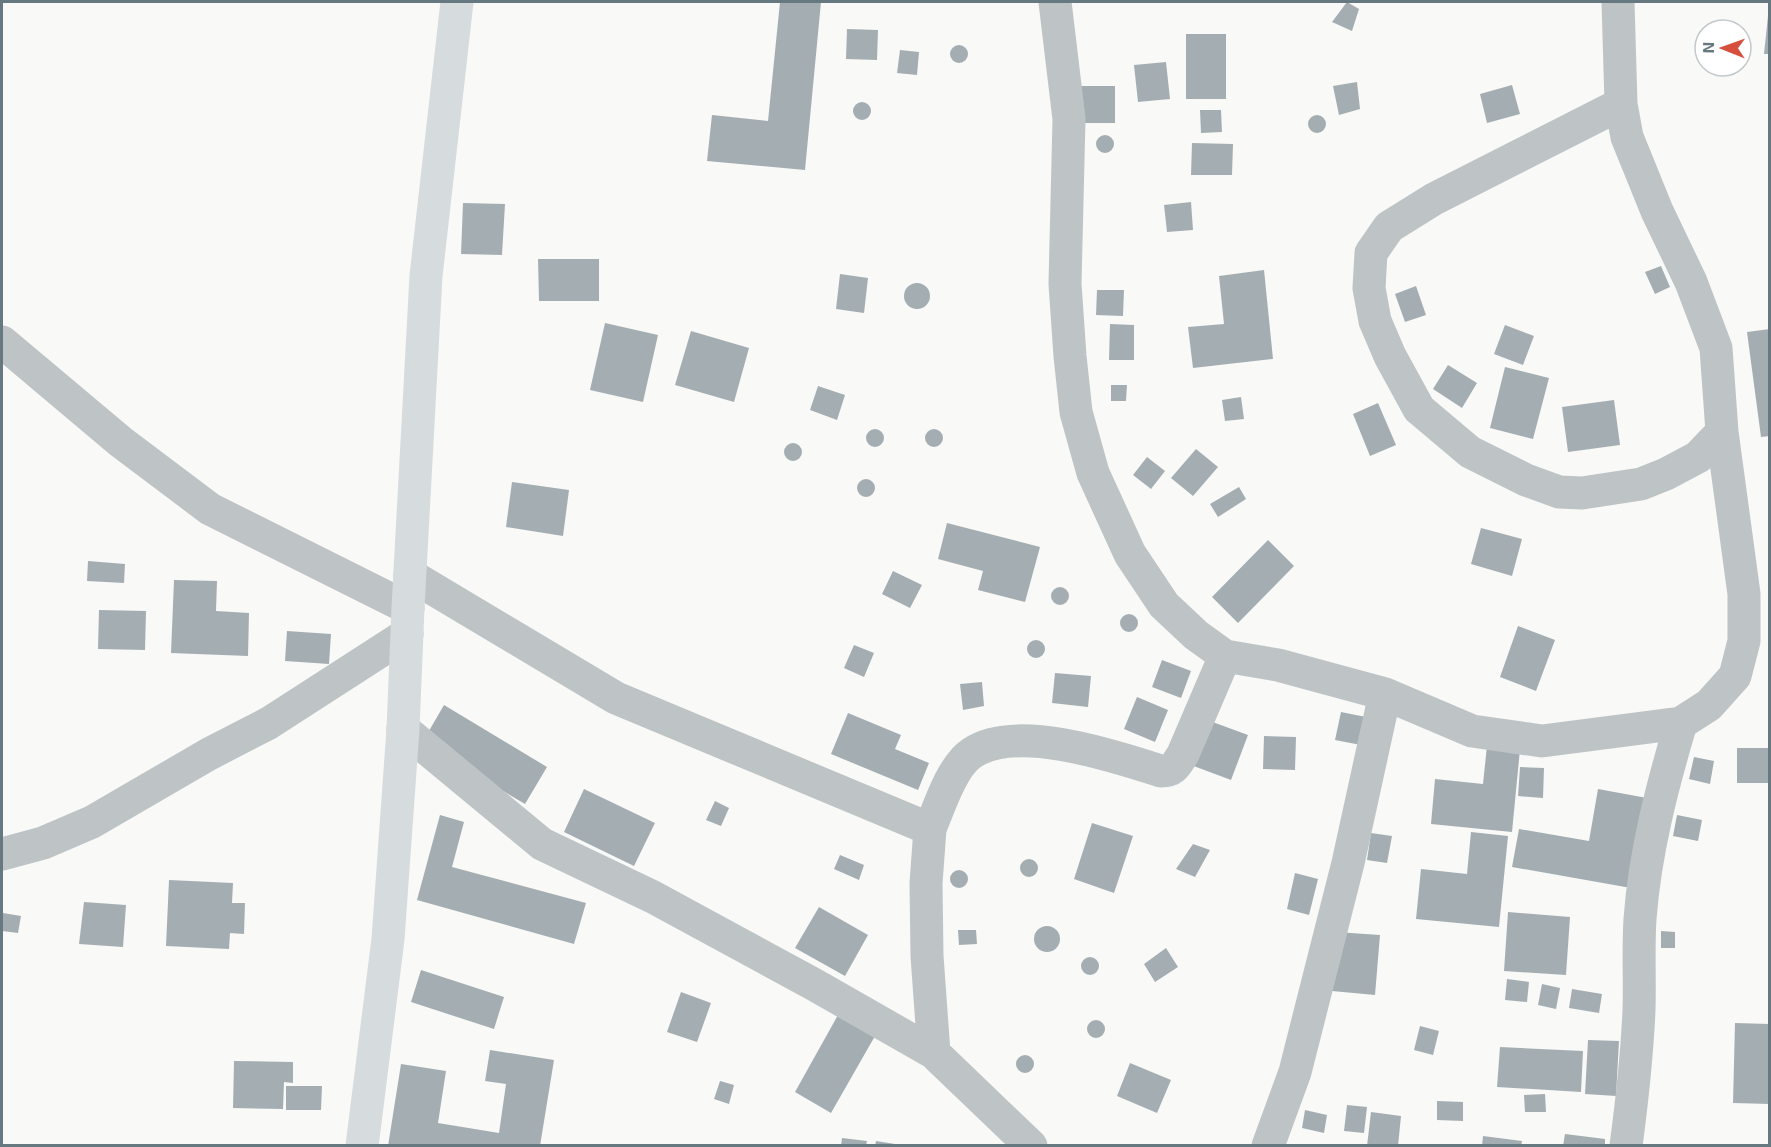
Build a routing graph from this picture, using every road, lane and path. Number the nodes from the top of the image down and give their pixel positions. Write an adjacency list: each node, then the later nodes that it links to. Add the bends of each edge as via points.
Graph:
1 (457, 2): 7 (main road, via 426,276)
2 (1055, 2): 9 (street, via 1069,119 1065,284 1076,411 1094,473 1130,554 1164,605)
3 (1618, 2): 4 (street)
4 (1621, 104): 6 (street, via 1627,137 1716,348); 6 (street, via 1434,199 1389,227 1371,253 1369,288 1375,321 1419,409 1470,452 1559,492 1582,493 1641,484 1698,457)
5 (2, 342): 8 (street, via 121,442 210,509)
6 (1722, 432): 11 (street, via 1744,594 1744,641 1735,676 1709,705)
7 (410, 575): 8 (main road); 13 (street, via 616,698)
8 (407, 621): 12 (main road); 14 (street, via 268,723 92,822 43,843)
9 (1225, 656): 10 (street, via 1278,665); 13 (street, via 1183,754 1169,771 1046,742 999,742 971,753 954,773)
10 (1385, 694): 11 (street, via 1472,730 1542,741); 18 (street, via 1348,863 1295,1072)
11 (1681, 723): 19 (street, via 1652,831 1640,919 1639,1011)
12 (403, 729): 15 (street, via 542,844 653,897); 16 (main road, via 387,939)
13 (930, 829): 15 (street, via 927,956)
14 (2, 854)
15 (934, 1053): 17 (street)
16 (362, 1146)
17 (1031, 1146)
18 (1268, 1146)
19 (1626, 1146)

